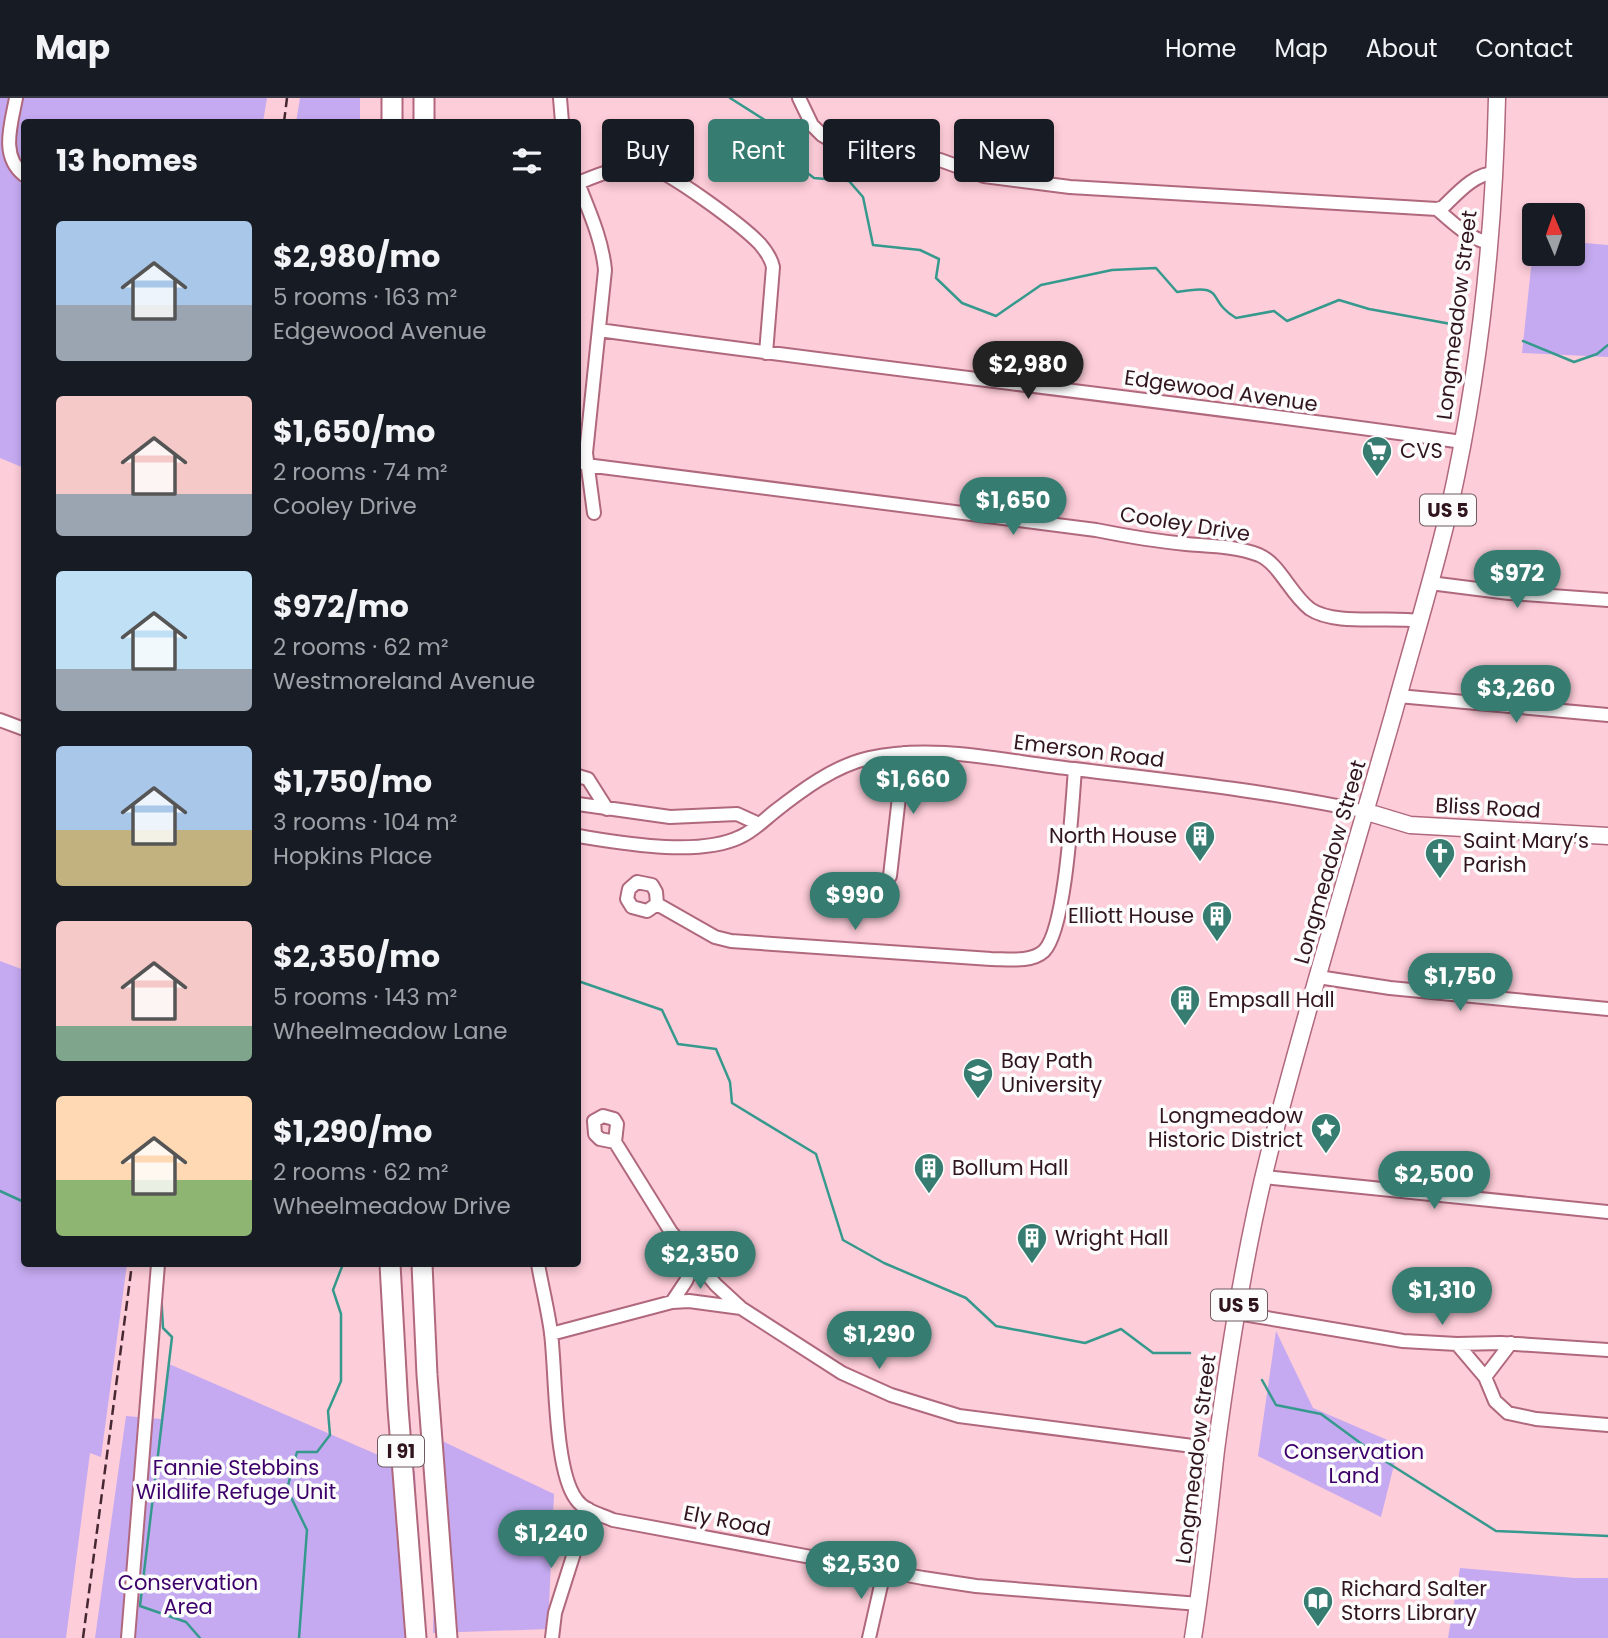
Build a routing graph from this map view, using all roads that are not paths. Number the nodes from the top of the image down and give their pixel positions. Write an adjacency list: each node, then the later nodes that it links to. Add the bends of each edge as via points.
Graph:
1 (16, 98): 10 (street, via 8,141 9,154)
2 (393, 98): 7 (highway)
3 (424, 98): 8 (highway)
4 (560, 98): 9 (street)
5 (799, 98): 14 (street, via 812,125 841,146 875,155 940,160 984,176 1070,187)
6 (1497, 98): 11 (main road, Longmeadow Street / US 5)
7 (392, 119)
8 (424, 119)
9 (562, 119)
10 (21, 173)
11 (1494, 173): 14 (street, via 1472,182); 15 (main road, Longmeadow Street / US 5)
12 (581, 182): 17 (street, via 632,166 654,168 684,185 758,242 773,267)
13 (581, 191): 16 (street, via 604,256)
14 (1437, 209): 15 (street, via 1465,233)
15 (1489, 243): 18 (main road, Longmeadow Street / US 5)
16 (599, 330): 17 (street, Edgewood Avenue); 19 (street)
17 (766, 353): 18 (street, Edgewood Avenue)
18 (1462, 442): 21 (main road, Longmeadow Street / US 5)
19 (586, 465): 20 (street); 23 (street, Cooley Drive, via 1227,547 1266,559 1297,598 1322,615)
20 (594, 513)
21 (1430, 583): 22 (street); 23 (main road, Longmeadow Street / US 5)
22 (1608, 600)
23 (1420, 621): 24 (main road, Longmeadow Street / US 5)
24 (1398, 696): 25 (street); 33 (main road, Longmeadow Street / US 5)
25 (1608, 715)
26 (0, 720): 27 (street)
27 (21, 728)
28 (904, 753): 29 (street, Emerson Road); 34 (street, Emerson Road, via 869,758 833,772); 37 (street)
29 (1075, 769): 33 (street, Emerson Road, via 1286,796); 38 (street, via 1060,904 1050,943 1038,955 991,959 731,941 715,937)
30 (581, 776): 32 (street, via 592,783)
31 (581, 805): 32 (street)
32 (607, 809): 34 (street, via 670,817 737,814)
33 (1367, 812): 36 (main road, Bliss Road, via 1410,825); 39 (main road, Longmeadow Street / US 5)
34 (759, 824): 35 (street, Emerson Road, via 731,841 678,848)
35 (581, 836)
36 (1608, 836)
37 (890, 876)
38 (657, 904)
39 (1318, 977): 40 (street, via 1449,995); 42 (main road, Longmeadow Street / US 5)
40 (1608, 1009)
41 (615, 1142): 44 (street, via 659,1214)
42 (1264, 1177): 43 (street); 51 (main road, Longmeadow Street / US 5)
43 (1608, 1212)
44 (695, 1260): 49 (street); 50 (street)
45 (158, 1267): 62 (street)
46 (390, 1267): 63 (highway, I 91)
47 (422, 1267): 64 (highway, I 91)
48 (539, 1267): 52 (street)
49 (672, 1302): 50 (street); 52 (street)
50 (741, 1308): 58 (street, via 842,1373 931,1409 1010,1424)
51 (1237, 1313): 54 (street, via 1403,1341); 58 (main road, Longmeadow Street / US 5)
52 (551, 1334): 59 (street, via 567,1477 576,1500)
53 (1510, 1343): 54 (street); 55 (street); 56 (street)
54 (1457, 1344): 56 (street)
55 (1608, 1350)
56 (1485, 1377): 57 (street, via 1492,1397 1508,1413)
57 (1608, 1425)
58 (1216, 1449): 61 (main road, Longmeadow Street / US 5)
59 (588, 1509): 60 (street, Ely Road, via 613,1520); 65 (street, via 555,1613)
60 (884, 1572): 61 (street, Ely Road, via 976,1586); 66 (street)
61 (1199, 1604): 67 (main road, Longmeadow Street / US 5)
62 (128, 1638)
63 (416, 1638)
64 (447, 1638)
65 (552, 1638)
66 (869, 1638)
67 (1193, 1638)

